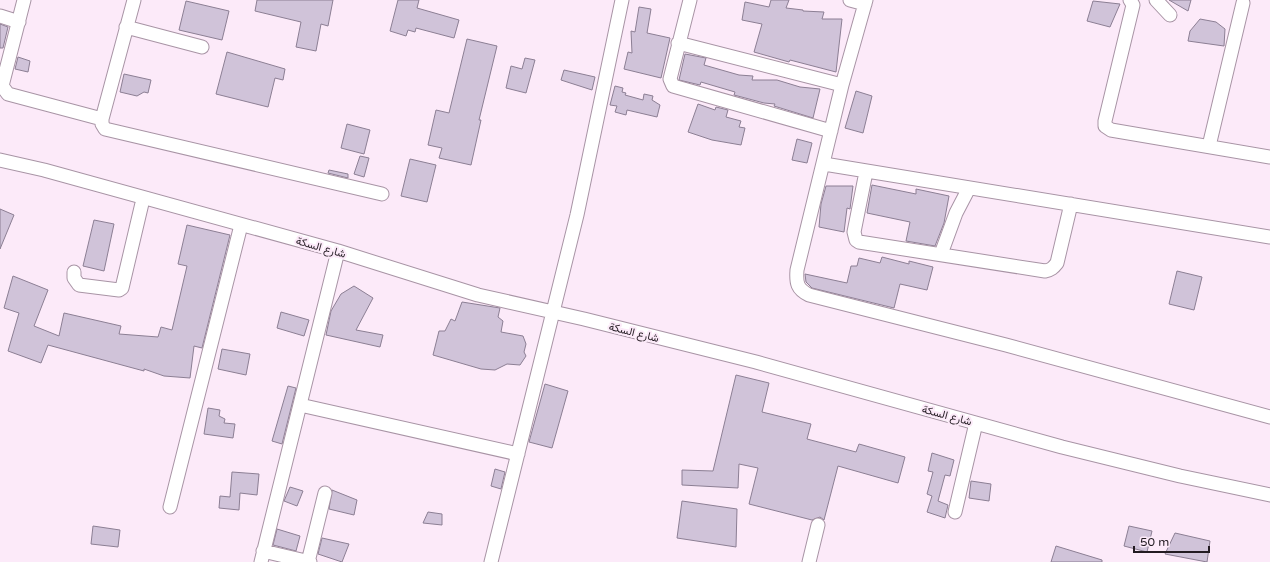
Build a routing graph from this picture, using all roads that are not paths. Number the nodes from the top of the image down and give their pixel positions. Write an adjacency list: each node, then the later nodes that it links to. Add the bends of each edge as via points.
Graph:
1 (24, 0): 12 (street)
2 (134, 0): 13 (street)
3 (622, 0): 33 (street)
4 (690, 0): 14 (street)
5 (850, 0): 8 (street)
6 (1130, 0): 19 (street, via 1132,5 1105,126 1111,130)
7 (1156, 0): 10 (street)
8 (866, 2): 16 (street)
9 (1244, 3): 19 (street)
10 (1170, 15)
11 (0, 16): 12 (street)
12 (19, 22): 17 (street, via 2,86 4,90 8,94 54,108)
13 (126, 27): 15 (street); 17 (street)
14 (678, 43): 16 (street); 18 (street, via 670,79 673,86)
15 (202, 47)
16 (842, 85): 18 (street)
17 (102, 119): 25 (street, via 105,129)
18 (832, 131): 22 (street)
19 (1209, 146): 20 (street)
20 (1270, 156)
21 (0, 160): 26 (street, شارع السكة)
22 (824, 164): 23 (street); 35 (street, via 797,270 796,283 800,291)
23 (866, 172): 24 (street); 31 (street, via 854,232 856,240)
24 (969, 188): 27 (street); 31 (street, via 956,213)
25 (382, 194)
26 (143, 199): 28 (street, شارع السكة); 32 (street, via 122,288 119,290 79,285 74,278)
27 (1071, 204): 29 (street); 31 (street, via 1057,263 1050,270 999,265)
28 (241, 225): 30 (street, شارع السكة); 40 (street)
29 (1270, 236)
30 (338, 252): 33 (street, شارع السكة, via 472,293); 34 (street)
31 (941, 254)
32 (74, 272)
33 (554, 313): 36 (street, شارع السكة, via 756,362); 37 (street)
34 (300, 405): 37 (street); 43 (street)
35 (1270, 417)
36 (976, 423): 39 (street, شارع السكة, via 1180,476); 41 (street)
37 (518, 454): 45 (street)
38 (325, 493): 44 (street)
39 (1270, 495)
40 (170, 507)
41 (955, 512)
42 (818, 525): 46 (street)
43 (262, 557): 44 (street)
44 (309, 562)
45 (491, 562)
46 (809, 562)

